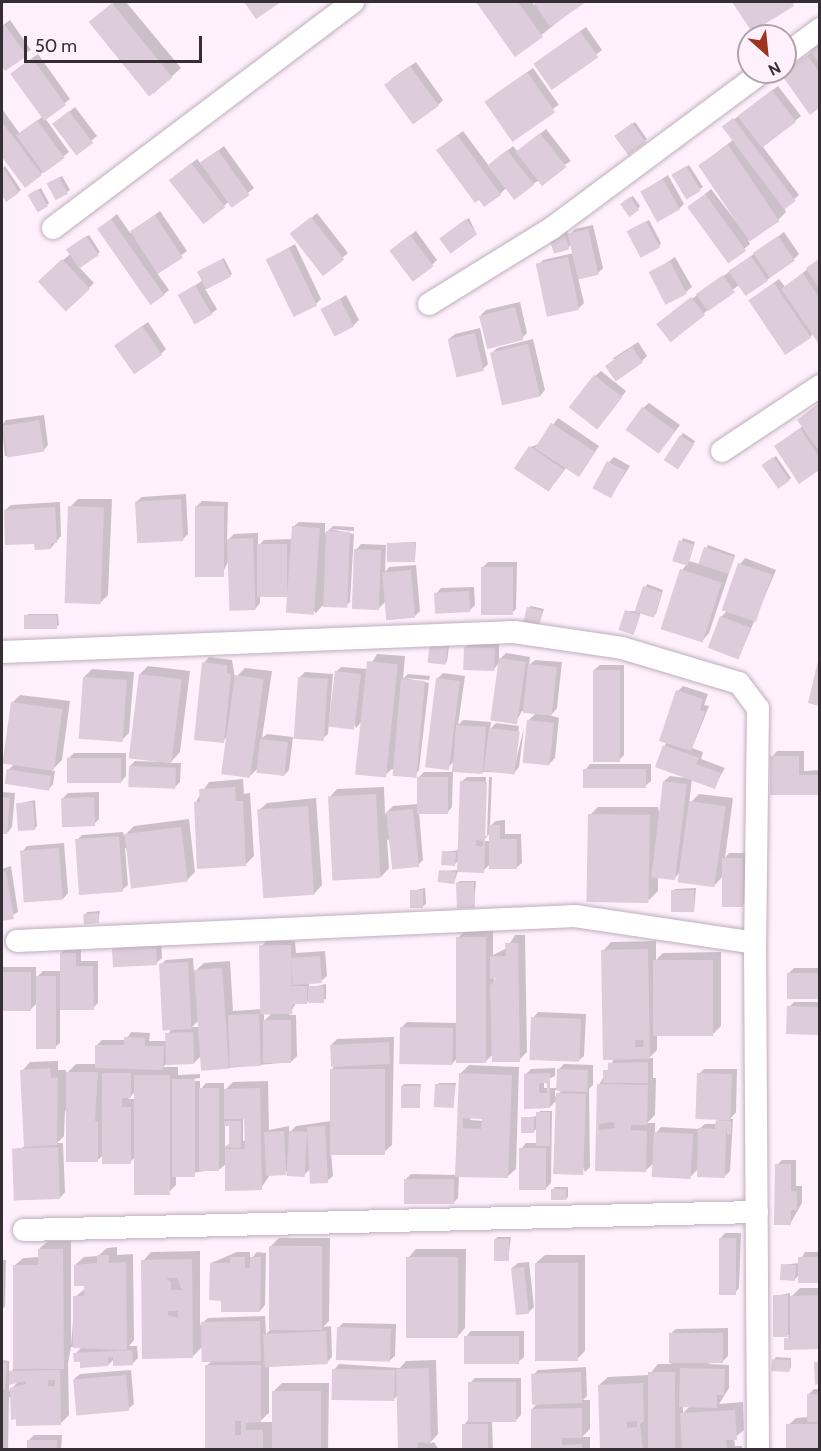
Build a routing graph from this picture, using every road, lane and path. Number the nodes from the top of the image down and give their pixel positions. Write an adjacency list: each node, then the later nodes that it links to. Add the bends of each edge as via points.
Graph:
1 (353, 2): 5 (street)
2 (819, 29): 3 (street)
3 (797, 46)
4 (746, 84): 6 (street, via 552,228)
5 (53, 228)
6 (429, 304)
7 (819, 386): 8 (street)
8 (722, 451)
9 (2, 652): 11 (street, via 514,632 622,648 739,684 759,708)
10 (17, 941): 11 (street, via 575,916)
11 (755, 943): 12 (street)
12 (757, 1212): 13 (street); 14 (street)
13 (24, 1230)
14 (758, 1449)

